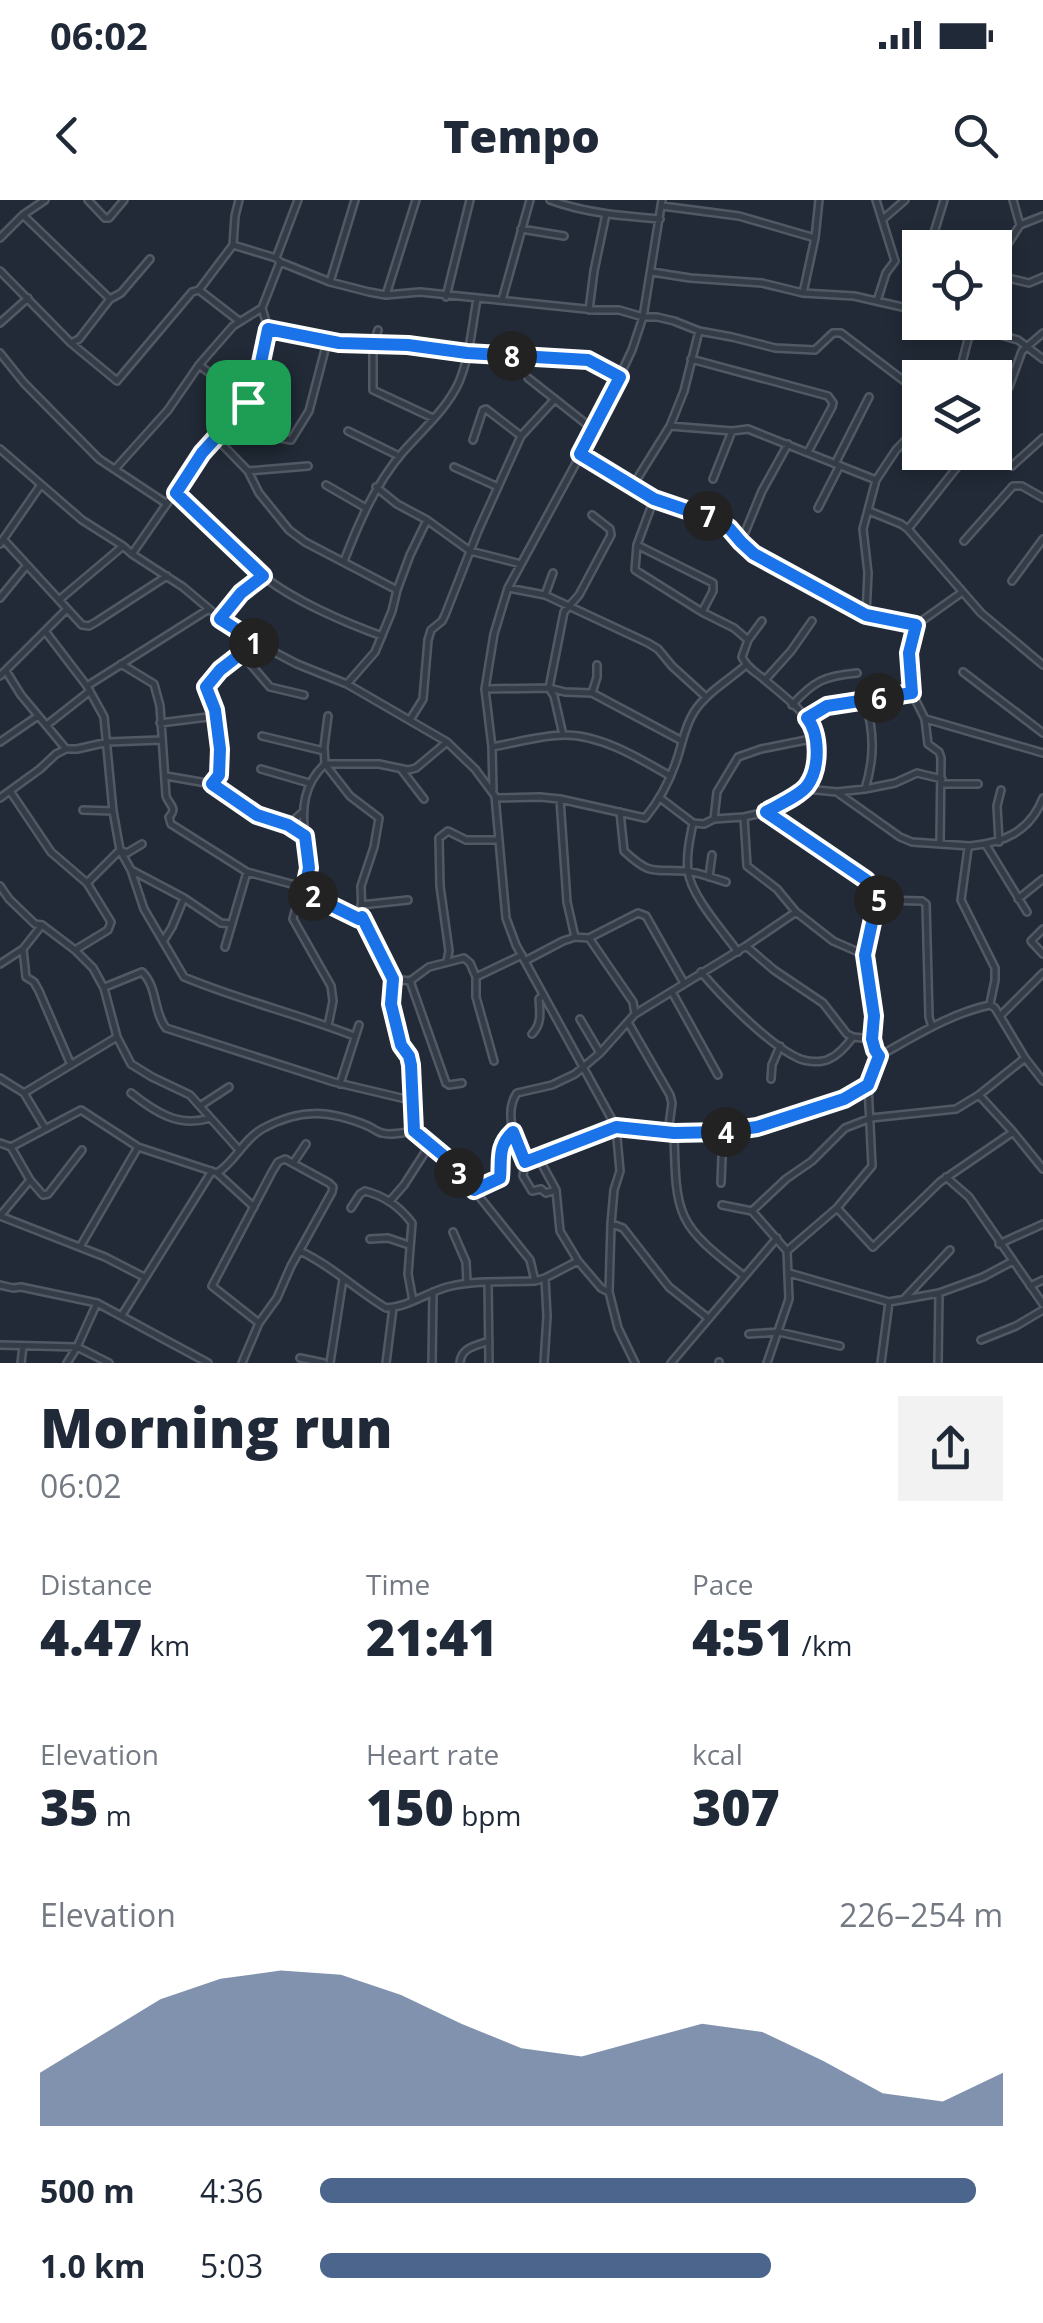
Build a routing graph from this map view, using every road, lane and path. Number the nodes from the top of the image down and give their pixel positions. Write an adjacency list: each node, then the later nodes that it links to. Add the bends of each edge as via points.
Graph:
1 (45, 200): 17 (street)
2 (88, 200): 3 (street, via 109,218)
3 (124, 200)
4 (239, 200): 29 (street)
5 (298, 200): 31 (street)
6 (355, 200): 36 (street)
7 (416, 200): 39 (street)
8 (470, 200): 40 (street)
9 (530, 200): 23 (street)
10 (550, 200): 18 (street)
11 (818, 200): 28 (street)
12 (876, 200): 21 (street)
13 (905, 200): 21 (street)
14 (944, 200): 24 (street)
15 (1012, 200): 22 (street)
16 (662, 203): 20 (street); 28 (street)
17 (23, 214): 27 (street); 43 (street)
18 (606, 214): 20 (street); 48 (street)
19 (1043, 216): 22 (street)
20 (660, 218): 33 (street)
21 (883, 219): 45 (street, via 895,262)
22 (1020, 225): 26 (street)
23 (520, 229): 25 (street); 44 (street)
24 (934, 230)
25 (564, 236)
26 (1012, 237)
27 (0, 238)
28 (815, 238): 38 (street)
29 (233, 245): 31 (street); 37 (street)
30 (150, 260): 43 (street)
31 (278, 260): 36 (street); 47 (street)
32 (0, 271): 41 (street)
33 (651, 272): 38 (street); 49 (street)
34 (1043, 277): 35 (street, via 1029,283)
35 (1012, 279)
36 (330, 282): 39 (street)
37 (199, 290): 50 (street); 58 (street, via 116,380)
38 (803, 293): 45 (street)
39 (386, 295): 40 (street)
40 (446, 297): 42 (street)
41 (28, 298): 51 (street); 58 (street)
42 (477, 299): 44 (street); 62 (street)
43 (110, 300): 58 (street)
44 (502, 300): 48 (street)
45 (877, 300): 46 (street)
46 (902, 306)
47 (262, 308): 50 (street); 52 (street)
48 (589, 310): 49 (street)
49 (643, 317): 54 (street); 67 (street)
50 (239, 320): 65 (street)
51 (0, 323)
52 (268, 329): 57 (street); 72 (street)
53 (378, 330): 59 (street)
54 (699, 331): 63 (street); 69 (street, via 810,351 841,332)
55 (1043, 332): 60 (street)
56 (1012, 338): 60 (street)
57 (327, 340): 59 (street); 72 (street, via 309,411 291,440 253,430)
58 (71, 343)
59 (372, 346): 62 (street); 73 (street, via 373,390)
60 (1028, 346): 64 (street); 66 (street)
61 (0, 353): 92 (street)
62 (467, 353): 67 (street, via 588,360); 73 (street, via 458,383)
63 (691, 359): 74 (street); 85 (street, via 828,396 832,407)
64 (1043, 359)
65 (199, 365): 72 (street); 92 (street)
66 (1012, 374)
67 (620, 377): 75 (street)
68 (528, 378): 71 (street)
69 (902, 378)
70 (869, 396): 88 (street)
71 (554, 398): 75 (street); 78 (street)
72 (248, 402): 79 (street)
73 (433, 418): 87 (street)
74 (670, 426): 77 (street); 101 (street)
75 (594, 430): 86 (street)
76 (348, 431): 87 (street)
77 (732, 432): 82 (street, via 748,429); 95 (street)
78 (521, 436): 81 (street, via 486,409); 99 (street)
79 (216, 438): 94 (street); 102 (street)
80 (1043, 438): 90 (street)
81 (472, 440)
82 (788, 444): 85 (street); 114 (street)
83 (902, 444): 96 (street)
84 (0, 449): 98 (street)
85 (808, 452): 88 (street)
86 (580, 454): 101 (street); 121 (street)
87 (399, 456): 100 (street)
88 (838, 465): 96 (street); 107 (street)
89 (308, 466): 94 (street)
90 (1012, 466)
91 (454, 467): 99 (street)
92 (115, 469): 105 (street)
93 (955, 470): 111 (street)
94 (248, 471): 120 (street, via 289,530)
95 (713, 479)
96 (876, 480): 108 (street)
97 (326, 485): 106 (street)
98 (40, 486): 113 (street); 117 (street)
99 (498, 486): 118 (street)
100 (376, 487): 106 (street); 110 (street)
101 (632, 487): 104 (street)
102 (176, 493): 105 (street); 125 (street)
103 (1043, 498): 115 (street, via 1012,486)
104 (654, 499): 114 (street, via 716,520); 116 (street)
105 (167, 504): 119 (street)
106 (366, 508): 120 (street)
107 (818, 508)
108 (869, 512): 111 (street); 137 (street, via 863,529)
109 (592, 516): 133 (street, via 611,535)
110 (426, 520): 118 (street); 128 (street)
111 (908, 529): 129 (street)
112 (1043, 540): 126 (street)
113 (1, 542): 122 (street)
114 (741, 542): 137 (street)
115 (964, 542)
116 (638, 545): 136 (street, via 634,570); 136 (street, via 713,583)
117 (124, 546): 119 (street); 132 (street)
118 (470, 551): 121 (street); 170 (street, via 442,621 431,630 423,699)
119 (132, 554): 124 (street)
120 (344, 561): 128 (street)
121 (521, 564): 127 (street)
122 (27, 565): 131 (street); 132 (street)
123 (553, 573): 130 (street)
124 (167, 576): 134 (street); 135 (street, via 89,626)
125 (263, 576): 138 (street); 143 (street)
126 (1012, 582)
127 (508, 588): 130 (street); 158 (street)
128 (397, 590): 143 (street)
129 (961, 592): 141 (street); 149 (street)
130 (545, 594): 133 (street)
131 (0, 598)
132 (59, 600): 135 (street)
133 (568, 606): 157 (street); 162 (street, via 658,649)
134 (208, 609): 138 (street); 147 (street)
135 (66, 610): 142 (street)
136 (702, 612): 144 (street)
137 (866, 615): 141 (street)
138 (220, 619): 145 (street)
139 (762, 621): 144 (street)
140 (812, 621): 154 (street)
141 (916, 625): 160 (street, via 909,653)
142 (44, 631): 152 (street); 156 (street)
143 (382, 636): 155 (street)
144 (748, 640): 148 (street)
145 (256, 642): 146 (street); 155 (street)
146 (241, 653): 161 (street, via 270,687); 166 (street, via 206,687)
147 (121, 664): 156 (street); 171 (street, via 154,684)
148 (746, 665): 154 (street); 162 (street)
149 (1043, 665)
150 (596, 666): 159 (street)
151 (963, 672): 173 (street)
152 (3, 673): 165 (street)
153 (857, 673): 164 (street, via 824,678)
154 (765, 680): 164 (street)
155 (347, 684): 170 (street)
156 (88, 688): 172 (street); 180 (street)
157 (550, 688): 158 (street); 159 (street); 174 (street)
158 (485, 689): 182 (street)
159 (592, 693): 178 (street)
160 (912, 693): 163 (street); 169 (street)
161 (304, 696)
162 (706, 697): 178 (street)
163 (865, 700): 168 (street, via 827,706); 195 (street, via 874,752)
164 (792, 705): 168 (street)
165 (38, 716): 172 (street); 179 (street)
166 (216, 716): 171 (street); 193 (street, via 220,766)
167 (328, 716): 184 (street)
168 (807, 718): 176 (street)
169 (925, 719): 185 (street); 191 (street)
170 (410, 720): 181 (street)
171 (160, 723): 177 (street)
172 (48, 724): 183 (street)
173 (1043, 733)
174 (563, 734): 182 (street); 190 (street, via 608,745)
175 (262, 736): 184 (street)
176 (816, 738): 196 (street); 212 (street, via 738,756 717,792)
177 (161, 740): 180 (street); 189 (street)
178 (682, 741): 190 (street)
179 (0, 742)
180 (108, 742): 183 (street); 207 (street)
181 (447, 742): 188 (street, via 416,768); 200 (street)
182 (492, 747): 200 (street)
183 (66, 748): 198 (street)
184 (324, 751): 186 (street)
185 (1043, 753)
186 (325, 764): 188 (street); 192 (street); 237 (street, via 350,796 380,818)
187 (261, 768): 192 (street)
188 (401, 769): 204 (street)
189 (166, 776): 193 (street); 226 (street, via 171,824)
190 (670, 776): 201 (street)
191 (942, 781): 194 (street); 195 (street, via 918,774); 217 (street)
192 (309, 783): 208 (street)
193 (212, 784): 214 (street, via 257,815)
194 (978, 784)
195 (864, 789): 199 (street)
196 (806, 790): 199 (street); 210 (street)
197 (1000, 790): 218 (street)
198 (10, 792): 202 (street); 230 (street, via 51,852)
199 (837, 792): 217 (street, via 900,837)
200 (494, 796): 205 (street); 216 (street)
201 (660, 797): 209 (street, via 645,818); 213 (street)
202 (0, 798)
203 (1043, 798): 218 (street, via 1033,816)
204 (424, 799)
205 (560, 799): 209 (street); 244 (street)
206 (83, 810): 207 (street)
207 (113, 811): 222 (street)
208 (303, 812): 214 (street); 215 (street)
209 (620, 812): 225 (street, via 624,850 638,864 656,872)
210 (766, 812): 211 (street); 236 (street, via 866,880)
211 (744, 817): 212 (street); 238 (street, via 747,866)
212 (714, 819): 213 (street)
213 (693, 823): 225 (street)
214 (288, 825): 215 (street)
215 (305, 836): 232 (street)
216 (499, 840): 251 (street, via 466,840 448,831 439,838); 256 (street, via 506,918)
217 (940, 842): 221 (street)
218 (999, 842): 220 (street)
219 (142, 844): 222 (street)
220 (986, 845): 221 (street); 234 (street)
221 (970, 846): 268 (street, via 961,900 995,968)
222 (120, 850): 224 (street); 230 (street)
223 (712, 855): 227 (street)
224 (131, 870): 233 (street); 246 (street)
225 (688, 871): 227 (street); 252 (street)
226 (247, 872): 232 (street); 241 (street)
227 (709, 877): 229 (street)
228 (1043, 879): 234 (street)
229 (726, 882)
230 (87, 883): 250 (street, via 110,928)
231 (0, 886): 242 (street)
232 (304, 892): 240 (street); 274 (street, via 294,920 331,986)
233 (184, 898): 241 (street); 246 (street)
234 (1018, 899): 239 (street)
235 (408, 900): 237 (street)
236 (879, 900): 254 (street); 275 (street, via 926,904)
237 (361, 905): 240 (street)
238 (796, 912): 247 (street); 254 (street)
239 (1027, 912)
240 (362, 917): 262 (street)
241 (232, 924): 248 (street)
242 (42, 925): 249 (street); 250 (street)
243 (1043, 929): 253 (street, via 1031,941)
244 (575, 937): 245 (street); 256 (street)
245 (589, 938): 264 (street, via 642,913); 269 (street, via 634,1002)
246 (164, 940): 274 (street, via 184,977)
247 (746, 946): 252 (street); 279 (street, via 823,1003)
248 (224, 947)
249 (23, 949): 258 (street); 286 (street, via 26,977 40,991)
250 (75, 950): 265 (street)
251 (449, 951): 255 (street); 257 (street)
252 (738, 952): 259 (street)
253 (1043, 954)
254 (865, 955): 280 (street)
255 (458, 958): 257 (street); 261 (street, via 470,963)
256 (524, 958): 261 (street); 267 (street)
257 (447, 961): 263 (street)
258 (0, 964)
259 (701, 972): 264 (street); 281 (street)
260 (1043, 973): 270 (street)
261 (476, 977): 285 (street)
262 (393, 979): 263 (street); 301 (street, via 391,1004 409,1056)
263 (410, 981): 294 (street, via 446,1083)
264 (684, 983): 266 (street)
265 (104, 988): 278 (street); 295 (street, via 142,972 166,1028)
266 (672, 992): 269 (street); 290 (street)
267 (543, 996): 276 (street); 288 (street)
268 (990, 1005): 270 (street); 275 (street)
269 (635, 1014): 272 (street)
270 (1000, 1016): 284 (street)
271 (580, 1019): 282 (street)
272 (629, 1024): 282 (street); 311 (street, via 670,1095)
273 (359, 1025): 277 (street)
274 (328, 1026): 277 (street)
275 (932, 1028): 283 (street)
276 (532, 1034)
277 (354, 1036): 295 (street)
278 (118, 1037): 286 (street); 302 (street, via 131,1064)
279 (853, 1038): 280 (street); 281 (street, via 829,1060 796,1057)
280 (872, 1039): 283 (street)
281 (780, 1046): 292 (street)
282 (600, 1054): 288 (street)
283 (879, 1056): 296 (street)
284 (1025, 1058): 289 (street); 300 (street)
285 (494, 1062)
286 (71, 1065): 298 (street)
287 (1043, 1067): 289 (street)
288 (583, 1068): 305 (street); 308 (street, via 518,1093)
289 (1036, 1072): 293 (street)
290 (718, 1075)
291 (0, 1078): 298 (street)
292 (771, 1079)
293 (1043, 1081)
294 (462, 1083)
295 (340, 1084): 301 (street)
296 (868, 1085): 304 (street); 309 (street, via 844,1099)
297 (229, 1087): 302 (street)
298 (24, 1093): 306 (street)
299 (131, 1093): 303 (street, via 172,1118)
300 (979, 1094): 304 (street, via 956,1109); 310 (street)
301 (414, 1101): 307 (street)
302 (200, 1106): 303 (street)
303 (210, 1118): 318 (street)
304 (872, 1118): 333 (street, via 872,1166); 334 (street, via 845,1128)
305 (616, 1127): 311 (street); 319 (street); 336 (street, via 620,1171)
306 (46, 1128): 315 (street); 316 (street, via 80,1110)
307 (414, 1131): 314 (street); 318 (street, via 382,1133 317,1112 259,1130)
308 (513, 1132): 321 (street); 327 (street, via 500,1151 500,1178)
309 (722, 1132): 311 (street); 326 (street)
310 (1014, 1132): 322 (street); 324 (street)
311 (671, 1133): 350 (street, via 680,1209 689,1227)
312 (0, 1143): 315 (street)
313 (306, 1144): 320 (street)
314 (430, 1144): 327 (street); 329 (street)
315 (11, 1146): 325 (street)
316 (138, 1147): 323 (street); 343 (street)
317 (82, 1150): 325 (street, via 48,1194)
318 (239, 1150): 323 (street)
319 (538, 1158): 321 (street); 328 (street)
320 (294, 1162): 331 (street, via 278,1162); 345 (street, via 332,1187)
321 (525, 1162): 328 (street, via 532,1191)
322 (1043, 1169)
323 (215, 1172): 331 (street); 351 (street)
324 (946, 1177): 333 (street, via 873,1248); 341 (street)
325 (30, 1180): 335 (street)
326 (721, 1183)
327 (474, 1190): 354 (street, via 530,1260)
328 (556, 1190): 347 (street, via 560,1231)
329 (390, 1201): 332 (street, via 366,1192); 342 (street, via 412,1223)
330 (722, 1205): 334 (street)
331 (254, 1207): 371 (street, via 212,1286)
332 (350, 1208)
333 (837, 1208): 346 (street)
334 (752, 1211): 339 (street)
335 (0, 1216): 343 (street)
336 (611, 1224): 361 (street); 370 (street, via 623,1228 659,1276)
337 (1043, 1224): 341 (street)
338 (454, 1232): 356 (street)
339 (777, 1238): 346 (street); 350 (street)
340 (370, 1239): 342 (street)
341 (1000, 1244): 348 (street)
342 (409, 1246): 364 (street)
343 (80, 1247): 351 (street)
344 (950, 1250): 363 (street)
345 (300, 1251): 353 (street); 371 (street)
346 (787, 1251): 349 (street)
347 (578, 1261): 352 (street); 361 (street)
348 (1013, 1261): 359 (street); 362 (street)
349 (789, 1273): 365 (street); 372 (street)
350 (744, 1276): 370 (street)
351 (145, 1278): 369 (street)
352 (545, 1278): 354 (street); 391 (street)
353 (343, 1279): 368 (street); 386 (street)
354 (535, 1280): 357 (street)
355 (1043, 1280): 359 (street)
356 (467, 1283): 357 (street); 360 (street)
357 (488, 1283): 375 (street)
358 (0, 1285): 366 (street)
359 (1030, 1286): 367 (street)
360 (433, 1292): 364 (street); 388 (street)
361 (609, 1292): 392 (street)
362 (938, 1294): 363 (street); 396 (street)
363 (902, 1301): 365 (street)
364 (412, 1302): 368 (street)
365 (889, 1302): 395 (street)
366 (97, 1303): 369 (street); 379 (street)
367 (1043, 1307): 374 (street)
368 (393, 1308): 387 (street)
369 (122, 1316): 384 (street)
370 (708, 1318): 393 (street)
371 (259, 1323): 385 (street)
372 (779, 1332): 373 (street); 378 (street); 394 (street)
373 (750, 1334)
374 (981, 1340)
375 (489, 1341): 389 (street, via 467,1348); 390 (street)
376 (0, 1344): 377 (street)
377 (23, 1346): 379 (street); 382 (street)
378 (840, 1346)
379 (77, 1347): 381 (street); 383 (street)
380 (300, 1358): 386 (street)
381 (104, 1362)
382 (21, 1363)
383 (67, 1363)
384 (208, 1363)
385 (242, 1363)
386 (327, 1363)
387 (386, 1363)
388 (432, 1363)
389 (460, 1363)
390 (489, 1363)
391 (544, 1363)
392 (635, 1363)
393 (671, 1363)
394 (767, 1363)
395 (881, 1363)
396 (938, 1363)

